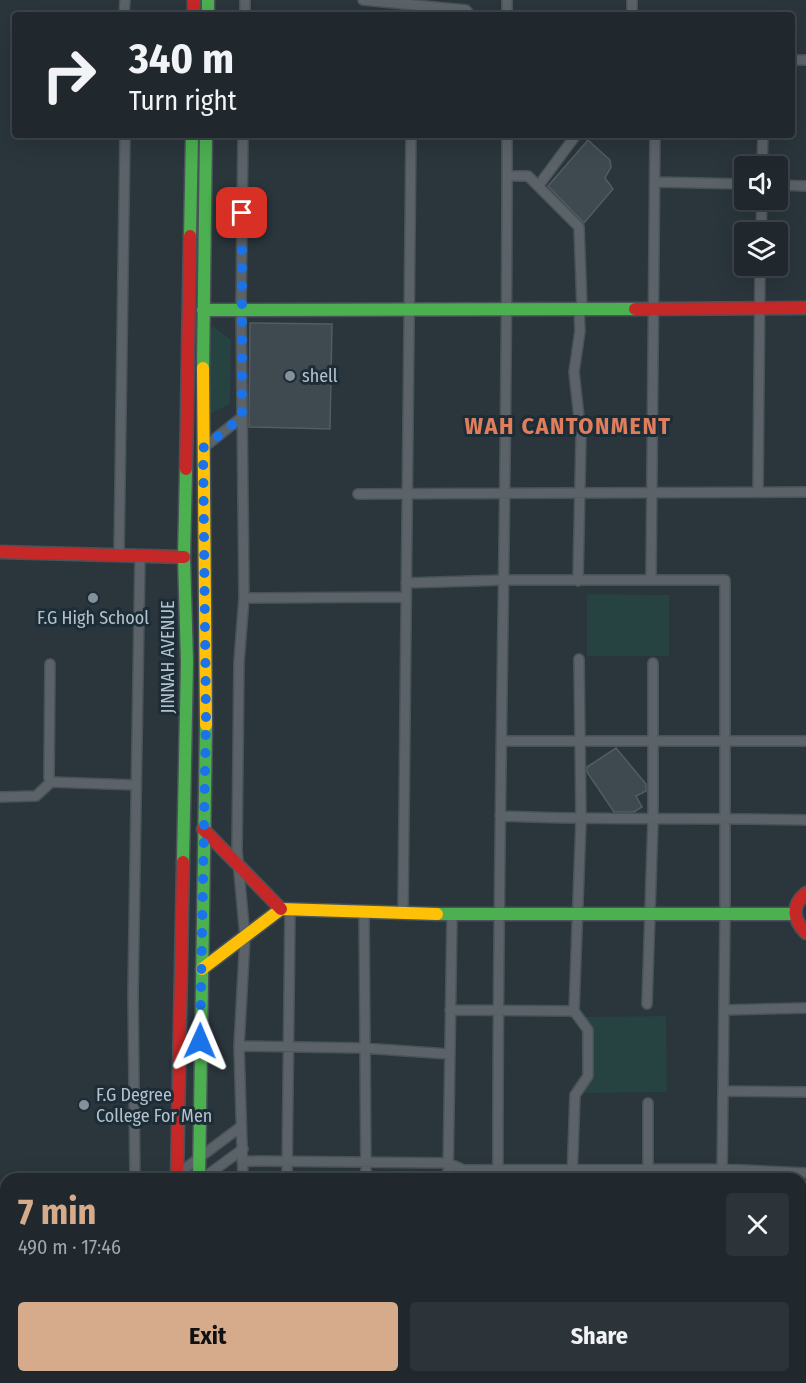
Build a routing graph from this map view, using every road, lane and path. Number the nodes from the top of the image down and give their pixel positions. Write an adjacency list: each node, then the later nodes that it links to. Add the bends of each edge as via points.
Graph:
1 (363, 0): 2 (street)
2 (412, 7): 3 (street)
3 (468, 12)
4 (126, 138): 39 (street)
5 (192, 138): 41 (main road, JINNAH AVENUE)
6 (206, 138): 27 (main road, JINNAH AVENUE)
7 (243, 138): 28 (street)
8 (411, 138): 26 (street)
9 (507, 138): 14 (street)
10 (574, 138): 17 (street)
11 (655, 138): 15 (street)
12 (763, 138): 13 (street)
13 (762, 156)
14 (507, 176): 17 (street, via 528,176); 21 (street)
15 (655, 182): 16 (street); 23 (street)
16 (734, 184)
17 (539, 185): 22 (street, via 579,227)
18 (788, 185): 19 (street)
19 (806, 186)
20 (760, 276): 24 (street)
21 (507, 307): 22 (main road); 26 (main road); 36 (street)
22 (581, 308): 23 (main road); 37 (street, via 574,372 581,435)
23 (654, 308): 24 (main road); 34 (street)
24 (759, 308): 25 (main road); 31 (street)
25 (806, 308)
26 (410, 309): 28 (main road); 33 (street)
27 (203, 310): 28 (main road); 30 (main road, JINNAH AVENUE)
28 (241, 310): 29 (street)
29 (242, 417): 30 (street); 47 (street)
30 (203, 448): 64 (main road, JINNAH AVENUE)
31 (758, 492): 32 (street); 34 (street)
32 (806, 492)
33 (407, 493): 35 (street); 36 (street); 45 (street)
34 (653, 493): 37 (street); 43 (street)
35 (358, 494)
36 (505, 494): 37 (street); 42 (street)
37 (578, 494): 44 (street)
38 (0, 552): 39 (main road)
39 (119, 554): 40 (main road)
40 (140, 555): 41 (main road); 57 (street)
41 (184, 557): 101 (main road, JINNAH AVENUE, via 187,662)
42 (505, 580): 44 (street); 45 (street); 54 (street)
43 (651, 580): 44 (street); 51 (street, via 724,580)
44 (578, 581)
45 (406, 584): 46 (street)
46 (406, 597): 47 (street); 71 (street)
47 (244, 598): 65 (street, via 237,734)
48 (579, 659): 52 (street)
49 (653, 663): 53 (street)
50 (50, 664): 56 (street)
51 (725, 739): 53 (street); 55 (street); 60 (street)
52 (580, 740): 53 (street); 54 (street); 62 (street)
53 (652, 740): 61 (street)
54 (501, 741): 59 (street)
55 (806, 741)
56 (51, 782): 57 (street); 58 (street, via 36,796)
57 (135, 785): 100 (street)
58 (0, 797)
59 (500, 816): 62 (street); 68 (street)
60 (725, 818): 61 (street); 63 (street); 73 (street)
61 (652, 819): 62 (street); 72 (street)
62 (581, 820): 69 (street)
63 (806, 820)
64 (203, 829): 65 (main road); 78 (main road, JINNAH AVENUE)
65 (240, 864): 67 (main road); 77 (street)
66 (806, 893): 74 (main road, via 796,902)
67 (286, 909): 70 (main road); 77 (main road); 86 (street)
68 (498, 913): 69 (main road); 75 (main road); 84 (street)
69 (577, 913): 72 (main road); 83 (street)
70 (364, 914): 71 (main road); 87 (street)
71 (403, 914): 75 (main road)
72 (649, 914): 73 (main road); 79 (street)
73 (725, 914): 74 (main road); 82 (street)
74 (794, 914): 76 (main road, via 797,925)
75 (452, 915): 81 (street)
76 (806, 933)
77 (245, 937): 78 (main road); 85 (street)
78 (202, 969): 94 (main road, JINNAH AVENUE)
79 (647, 1004)
80 (806, 1008): 82 (street)
81 (450, 1010): 84 (street); 88 (street)
82 (724, 1010): 89 (street)
83 (574, 1011): 84 (street); 111 (street, via 588,1030 588,1076 574,1095)
84 (498, 1012): 110 (street)
85 (238, 1046): 86 (street); 92 (street)
86 (289, 1047): 87 (street); 96 (street)
87 (363, 1048): 88 (street); 97 (street)
88 (449, 1054): 98 (street)
89 (723, 1091): 90 (street); 99 (street)
90 (806, 1092)
91 (648, 1103): 112 (street)
92 (239, 1128): 93 (street); 94 (street)
93 (243, 1149): 95 (street); 104 (street)
94 (198, 1161): 102 (street); 103 (main road, JINNAH AVENUE)
95 (243, 1161): 96 (street); 105 (street)
96 (287, 1162): 97 (street); 106 (street)
97 (366, 1163): 98 (street); 107 (street)
98 (448, 1163): 108 (street); 109 (street)
99 (722, 1168): 113 (street); 114 (street); 115 (street)
100 (135, 1173)
101 (175, 1173)
102 (181, 1173)
103 (200, 1173)
104 (209, 1173)
105 (243, 1173)
106 (287, 1173)
107 (366, 1173)
108 (448, 1173)
109 (484, 1173)
110 (498, 1173)
111 (572, 1173)
112 (648, 1173)
113 (660, 1173)
114 (722, 1173)
115 (806, 1173)

